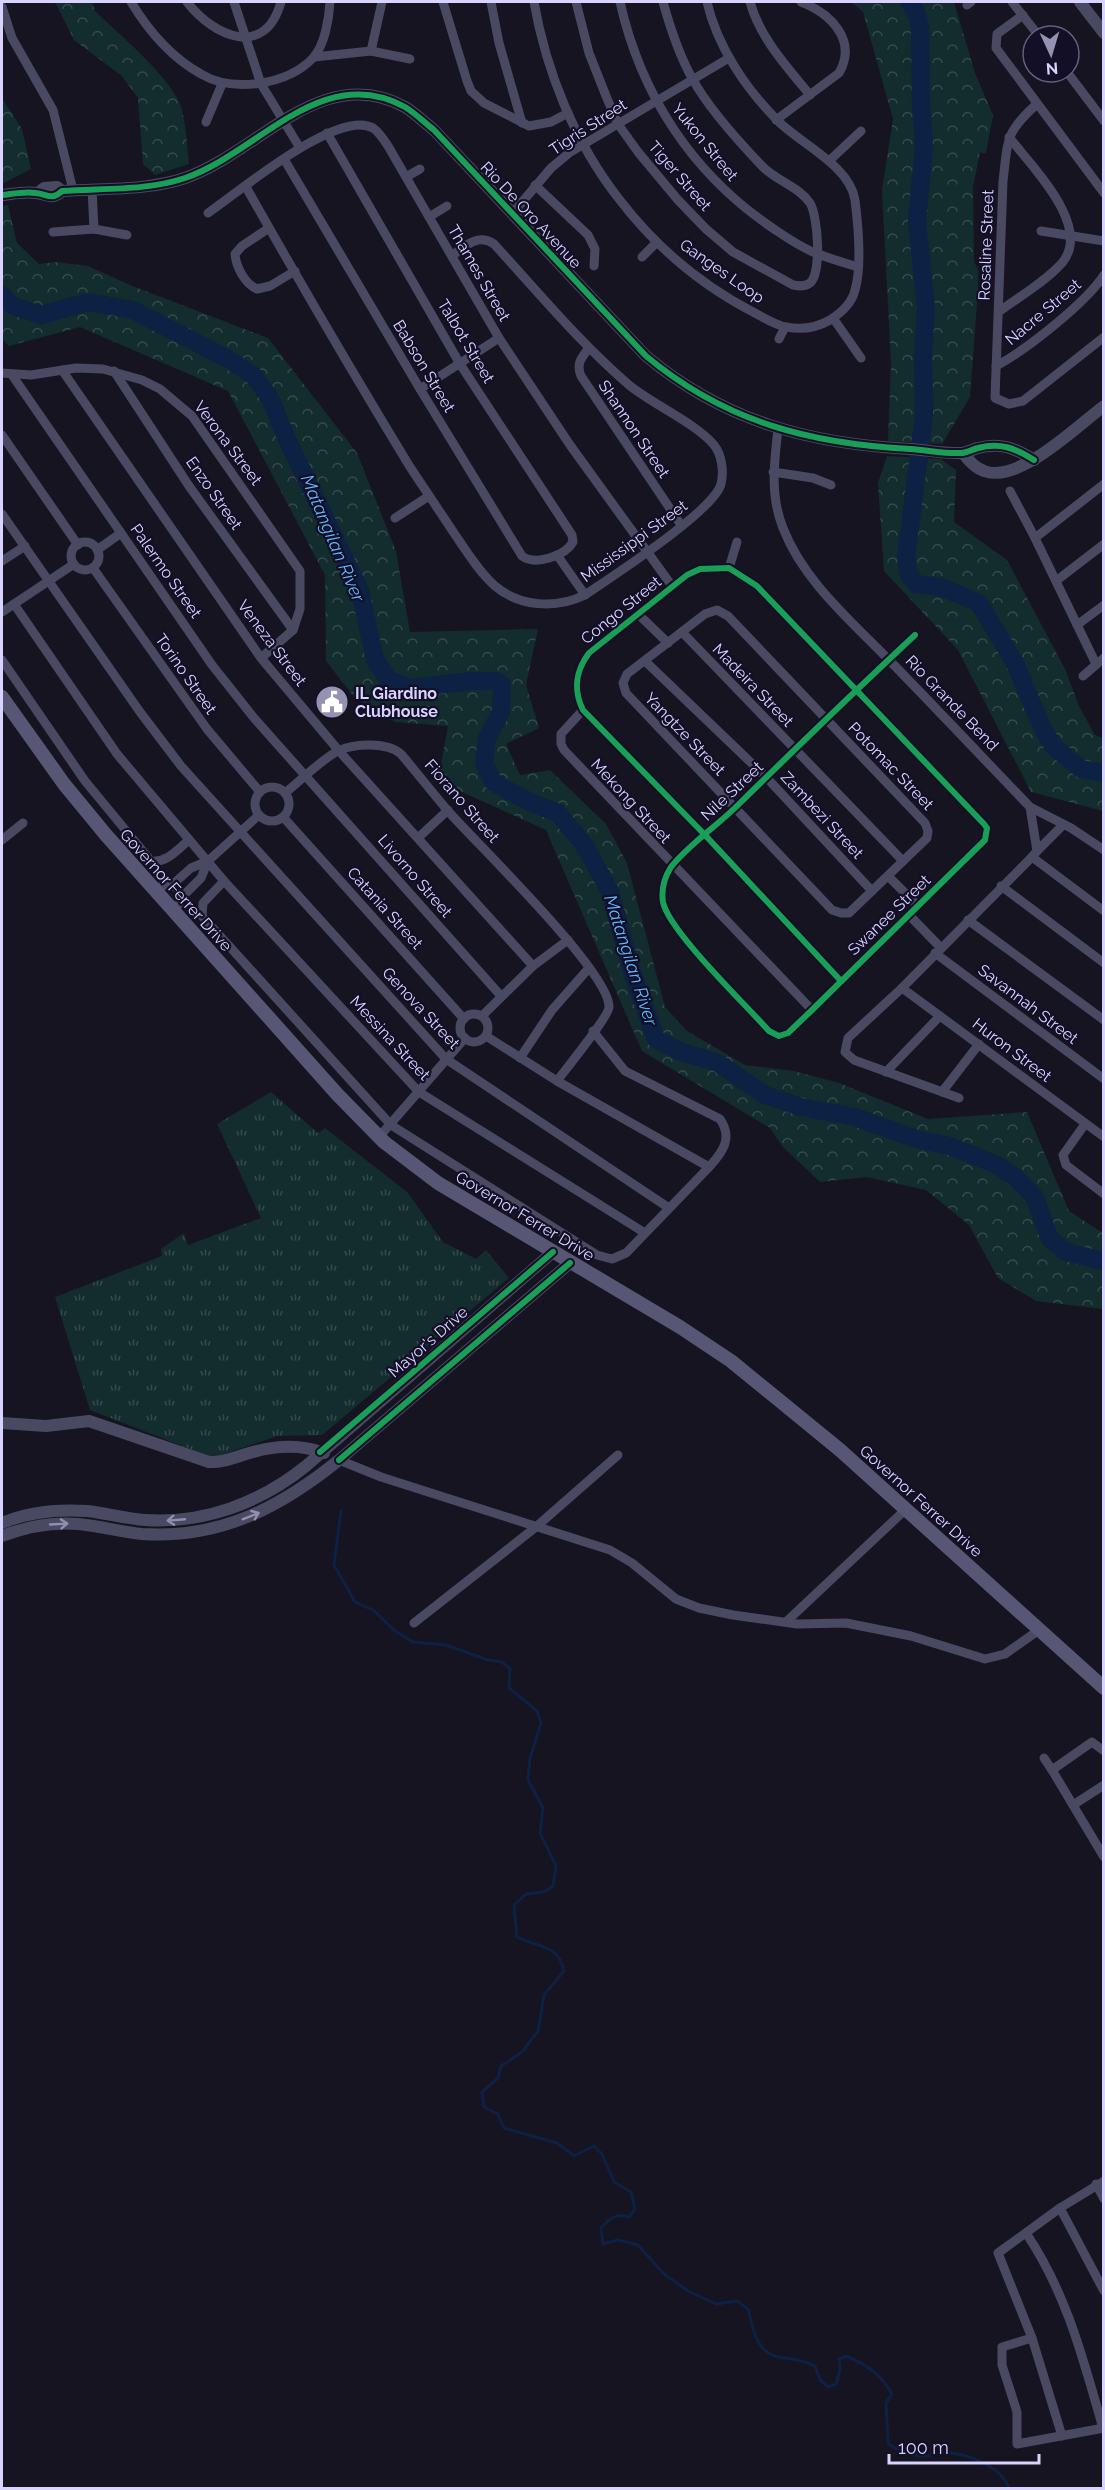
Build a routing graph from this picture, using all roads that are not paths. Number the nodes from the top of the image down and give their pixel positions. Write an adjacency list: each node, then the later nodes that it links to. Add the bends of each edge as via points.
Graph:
1 (131, 2): 28 (street, via 183,62)
2 (187, 2): 22 (street, via 217,30 232,37)
3 (234, 2): 22 (street)
4 (281, 2): 22 (street, via 269,26)
5 (330, 2): 24 (street, via 326,28)
6 (382, 2): 23 (street)
7 (443, 2): 39 (street, via 471,91 484,103)
8 (491, 2): 39 (street)
9 (534, 2): 34 (street, Ganges Loop, via 539,31)
10 (576, 2): 40 (street, Tiger Street, via 589,53)
11 (620, 2): 32 (street, Yukon Street, via 628,38)
12 (663, 2): 27 (street)
13 (707, 2): 25 (street, Ganges Loop)
14 (750, 2): 31 (street, via 770,43)
15 (801, 2): 31 (street, via 827,15 844,38 846,50 839,73)
16 (1012, 2): 19 (street)
17 (1080, 2): 21 (street)
18 (2, 7): 53 (street, via 12,38 53,110)
19 (1023, 15): 20 (street); 33 (street, via 997,34 996,48)
20 (1030, 24)
21 (1104, 33)
22 (245, 37): 29 (street)
23 (371, 51): 24 (street); 26 (street)
24 (314, 57): 29 (street, via 302,67)
25 (729, 57): 27 (street, Tigris Street); 35 (street, Ganges Loop)
26 (410, 59)
27 (692, 79): 32 (street, Tigris Street); 68 (street, via 728,128 766,169 809,202)
28 (222, 84): 29 (street); 38 (street)
29 (261, 84): 36 (street)
30 (1076, 84): 37 (street)
31 (810, 95): 35 (street)
32 (655, 101): 40 (street, Tigris Street); 68 (street, Yukon Street, via 672,130 727,194)
33 (1037, 104): 43 (street, Rosaline Street, via 1016,122); 54 (street)
34 (568, 113): 39 (street, via 536,126); 44 (street, Ganges Loop)
35 (776, 120): 47 (street, Ganges Loop)
36 (285, 121): 45 (street); 52 (street, Rio De Oro Avenue, via 214,165 186,177 165,183); 58 (street, Rio De Oro Avenue, via 308,106 342,94 371,95 405,107 434,130)
37 (1104, 121)
38 (206, 123)
39 (522, 123)
40 (618, 124): 44 (street, Tigris Street); 68 (street, Tiger Street, via 678,200 733,252 783,281 803,286 816,275)
41 (861, 131): 47 (street)
42 (327, 133): 45 (street, Thames Street); 49 (street, Thames Street, via 345,126 372,128); 83 (street, Talbot Street)
43 (1009, 137): 65 (street, via 1058,201); 75 (street, Rosaline Street, via 1003,181)
44 (584, 145): 50 (street, Tigris Street, via 569,153); 67 (street, Ganges Loop, via 618,198)
45 (300, 148): 46 (street, Thames Street)
46 (284, 159): 51 (street, Thames Street); 88 (street, Babson Street)
47 (829, 161): 72 (street, Ganges Loop, via 852,188)
48 (420, 169): 49 (street)
49 (406, 177): 59 (street, Thames Street)
50 (535, 185): 58 (street, Tigris Street); 71 (street, via 588,236 595,249)
51 (246, 187): 57 (street, Thames Street); 60 (street, Mississippi Street)
52 (92, 189): 53 (street, Rio De Oro Avenue); 61 (street)
53 (68, 191): 55 (street, Rio De Oro Avenue, via 44,197 38,193)
54 (1104, 193)
55 (4, 195)
56 (447, 206): 59 (street)
57 (208, 213)
58 (512, 214): 90 (street, Rio De Oro Avenue, via 616,326 671,377 742,416)
59 (429, 217): 69 (street, Thames Street)
60 (269, 228): 73 (street, Mississippi Street); 73 (street, via 235,254 247,281 263,289)
61 (94, 229): 63 (street); 64 (street)
62 (1041, 231): 65 (street)
63 (53, 232)
64 (127, 235)
65 (1072, 236): 66 (street); 75 (street, via 1063,262)
66 (1104, 241)
67 (656, 243): 70 (street); 77 (street, Ganges Loop, via 739,304)
68 (818, 254): 72 (street, Yukon Street)
69 (452, 256): 79 (street, Thames Street); 81 (street, Mississippi Street, via 474,240 489,240)
70 (642, 257)
71 (594, 266)
72 (858, 267): 76 (street, Ganges Loop, via 855,293)
73 (295, 271): 98 (street, Mississippi Street)
74 (1104, 274): 84 (street, Nacre Street, via 1083,300)
75 (999, 311): 84 (street, Rosaline Street)
76 (833, 318): 77 (street, Ganges Loop, via 820,326); 82 (street)
77 (785, 327): 80 (street)
78 (1104, 337): 84 (street, Rosaline Street, via 1023,401 1009,404 995,398)
79 (500, 338): 83 (street); 109 (street, Thames Street)
80 (779, 339)
81 (589, 348): 101 (street, Shannon Street, via 578,365 581,376); 101 (street, Mississippi Street, via 630,386 705,437 719,452 722,471 716,495)
82 (861, 358)
83 (460, 364): 88 (street); 110 (street, Talbot Street, via 572,535 570,548)
84 (996, 366)
85 (62, 370): 86 (street, Verona Street, via 90,367); 87 (street, Verona Street); 129 (street, Veneza Street)
86 (114, 371): 125 (street, Enzo Street, via 189,486); 125 (street, Verona Street, via 160,389 192,416 298,567 301,598)
87 (7, 374): 102 (street, Palermo Street)
88 (420, 389): 110 (street, Babson Street, via 522,555 533,561)
89 (1104, 406): 93 (street)
90 (778, 429): 92 (street, Rio De Oro Avenue, via 827,441); 94 (street, Rio Grande Bend)
91 (2, 435): 106 (street)
92 (963, 453): 93 (street, Rio De Oro Avenue, via 997,445); 93 (street, via 984,471 994,472 1015,469)
93 (1034, 460)
94 (773, 472): 96 (street); 131 (street, Rio Grande Bend, via 780,518 797,557 830,600)
95 (1104, 484): 103 (street)
96 (831, 485)
97 (1010, 491): 103 (street)
98 (429, 496): 100 (street); 118 (street, Mississippi Street, via 477,567 495,586 527,602 564,603)
99 (2, 515): 107 (street, Genova Street)
100 (395, 518)
101 (681, 525): 109 (street, Mississippi Street)
102 (121, 533): 108 (street); 141 (street, Palermo Street, via 212,665)
103 (1035, 538): 116 (street)
104 (737, 542): 114 (street)
105 (1104, 544): 116 (street)
106 (78, 545): 108 (street, via 88,543); 112 (street, via 71,554)
107 (25, 546): 111 (street); 115 (street, Genova Street)
108 (97, 550): 113 (street)
109 (646, 552): 117 (street, Thames Street); 118 (street, Mississippi Street)
110 (556, 555): 118 (street)
111 (2, 561)
112 (74, 564): 113 (street, via 82,570); 115 (street)
113 (93, 567): 143 (street, Torino Street, via 207,729)
114 (729, 568): 117 (street, Congo Street, via 700,569); 135 (street, via 757,586)
115 (50, 580): 119 (street); 152 (street, Genova Street, via 140,712 181,766)
116 (1056, 581): 124 (street)
117 (672, 586): 123 (street, Congo Street)
118 (585, 595)
119 (14, 604): 122 (street); 156 (street, Messina Street, via 117,754)
120 (1104, 605): 124 (street)
121 (717, 610): 126 (street, Yangtze Street); 138 (street, Potomac Street, via 728,616)
122 (2, 612)
123 (638, 614): 128 (street); 137 (street, Congo Street, via 581,662 577,693)
124 (1077, 626): 133 (street)
125 (293, 630): 129 (street)
126 (682, 632): 128 (street, Yangtze Street); 139 (street, Madeira Street)
127 (915, 635): 131 (street, Nile Street)
128 (668, 643): 132 (street, Yangtze Street)
129 (261, 658): 140 (street, Veneza Street)
130 (2, 660): 156 (street, via 85,781 151,861 160,862)
131 (889, 660): 135 (street, Nile Street); 145 (street, Rio Grande Bend)
132 (645, 661): 142 (street, Zambezi Street); 146 (street, Yangtze Street, via 624,679 626,693)
133 (1100, 661): 134 (street)
134 (1083, 676)
135 (856, 691): 138 (street, Nile Street); 170 (street, Swanee Street, via 988,832 985,840)
136 (2, 697): 167 (main road, Governor Ferrer Drive, via 64,784)
137 (583, 710): 153 (street); 162 (street, Mekong Street, via 561,734 564,750)
138 (826, 720): 139 (street, Nile Street); 161 (street, Potomac Street, via 925,823 927,838)
139 (796, 750): 142 (street, Nile Street); 161 (street, Madeira Street)
140 (339, 751): 141 (street, Fiorano Street); 147 (street, Fiorano Street, via 376,744 395,749); 154 (street, Veneza Street)
141 (306, 776): 144 (street, Fiorano Street); 183 (street, Livorno Street)
142 (766, 777): 146 (street, Nile Street); 168 (street, Zambezi Street)
143 (260, 792): 144 (street, via 273,787); 148 (street, via 255,803)
144 (285, 793): 149 (street, via 290,806)
145 (1030, 807): 151 (street, Rio Grande Bend); 159 (street)
146 (735, 808): 153 (street, Nile Street); 173 (street, Yangtze Street, via 832,910)
147 (448, 810): 154 (street); 176 (street, Fiorano Street)
148 (259, 815): 149 (street, via 271,822); 152 (street)
149 (284, 818): 187 (street, Catania Street)
150 (23, 823): 155 (street)
151 (1063, 825): 157 (street, Rio Grande Bend); 159 (street)
152 (241, 832): 160 (street); 195 (street, Genova Street)
153 (705, 835): 162 (street, Nile Street); 181 (street)
154 (418, 838): 179 (street, Veneza Street)
155 (2, 840)
156 (189, 840): 160 (street, Messina Street)
157 (1099, 841): 158 (street, Rio Grande Bend)
158 (1104, 850)
159 (1035, 854): 166 (street); 172 (street)
160 (208, 861): 164 (street, Messina Street); 165 (street, via 191,868); 169 (street, via 201,878)
161 (903, 861): 163 (street, Potomac Street)
162 (673, 865): 184 (street, Mekong Street); 191 (street, Nile Street, via 663,882 666,914)
163 (888, 876): 168 (street, Potomac Street); 170 (street)
164 (224, 881): 199 (street, Messina Street); 203 (street, via 203,903 202,916)
165 (172, 885): 167 (street); 169 (street)
166 (1001, 886): 175 (street); 178 (street)
167 (155, 890): 171 (main road, Governor Ferrer Drive)
168 (872, 891): 173 (street, Potomac Street, via 849,913)
169 (182, 897): 171 (street)
170 (918, 906): 174 (street, Swanee Street)
171 (173, 911): 204 (main road, Governor Ferrer Drive)
172 (1104, 911)
173 (841, 913)
174 (909, 915): 177 (street, Savannah Street); 181 (street, Swanee Street)
175 (968, 920): 177 (street); 188 (street)
176 (568, 940): 179 (street); 180 (street, Fiorano Street)
177 (938, 950): 182 (street); 197 (street, Savannah Street)
178 (1104, 963)
179 (533, 966): 183 (street)
180 (589, 968): 189 (street, Fiorano Street, via 609,1004 606,1017); 194 (street, via 552,1010)
181 (841, 981): 184 (street, Swanee Street)
182 (902, 988): 186 (street, Huron Street); 196 (street, via 845,1044 848,1056)
183 (501, 996): 185 (street)
184 (812, 1010): 191 (street, Swanee Street, via 788,1033)
185 (482, 1016): 187 (street, via 472,1014); 190 (street, via 488,1024)
186 (940, 1016): 193 (street, Huron Street); 196 (street)
187 (464, 1019): 192 (street, via 461,1031)
188 (1104, 1020)
189 (593, 1031): 198 (street); 206 (street, via 625,1071 720,1119 727,1143)
190 (486, 1036): 192 (street, via 473,1041); 194 (street)
191 (778, 1036)
192 (465, 1038): 195 (street)
193 (979, 1044): 200 (street); 202 (street, Huron Street)
194 (520, 1058): 198 (street)
195 (446, 1059): 199 (street); 208 (street, Genova Street)
196 (886, 1072): 200 (street)
197 (1104, 1079)
198 (557, 1081): 206 (street)
199 (419, 1092): 203 (street); 209 (street, Messina Street)
200 (942, 1092): 201 (street)
201 (959, 1098)
202 (1085, 1124): 205 (street, Huron Street); 207 (street, via 1063,1160)
203 (391, 1125): 204 (street); 209 (street, via 604,1258 626,1253)
204 (379, 1137): 210 (main road, Governor Ferrer Drive, via 438,1183)
205 (1104, 1137)
206 (709, 1167): 208 (street)
207 (1104, 1194)
208 (669, 1208): 209 (street)
209 (645, 1233)
210 (553, 1252): 211 (main road, Governor Ferrer Drive); 213 (street, Mayor's Drive)
211 (570, 1263): 215 (street, Mayor's Drive); 216 (main road, Governor Ferrer Drive, via 731,1361 840,1450)
212 (2, 1423): 213 (street, via 46,1426 89,1421 209,1462 278,1446)
213 (320, 1452): 215 (street); 217 (street, Mayor's Drive, one-way to 217, via 279,1486 215,1514 156,1521 68,1511 28,1514)
214 (618, 1455): 218 (street)
215 (339, 1460): 218 (street); 219 (street, Mayor's Drive, one-way to 215, via 54,1524 156,1534 225,1525 285,1500)
216 (905, 1510): 220 (street); 222 (main road, Governor Ferrer Drive)
217 (2, 1523)
218 (536, 1527): 220 (street, via 616,1553 686,1604); 221 (street)
219 (2, 1536)
220 (786, 1622): 222 (street, via 852,1624 911,1636 986,1659 1005,1654)
221 (414, 1623)
222 (1039, 1630): 223 (main road, Governor Ferrer Drive)
223 (1104, 1688)
224 (1104, 1752): 226 (street, via 1092,1742)
225 (1044, 1758): 226 (street)
226 (1052, 1770): 228 (street)
227 (1104, 1785): 228 (street)
228 (1073, 1805): 229 (street)
229 (1100, 1845): 230 (street)
230 (1104, 1857)
231 (1100, 2182): 232 (street); 233 (street)
232 (1104, 2199)
233 (1060, 2208): 234 (street); 235 (street)
234 (1026, 2233): 236 (street, via 998,2253); 237 (street, via 1042,2257 1071,2319)
235 (1104, 2291)
236 (1032, 2338): 238 (street); 238 (street, via 1002,2347 1002,2365 1017,2412 1017,2444)
237 (1103, 2428): 238 (street)
238 (1062, 2436)

